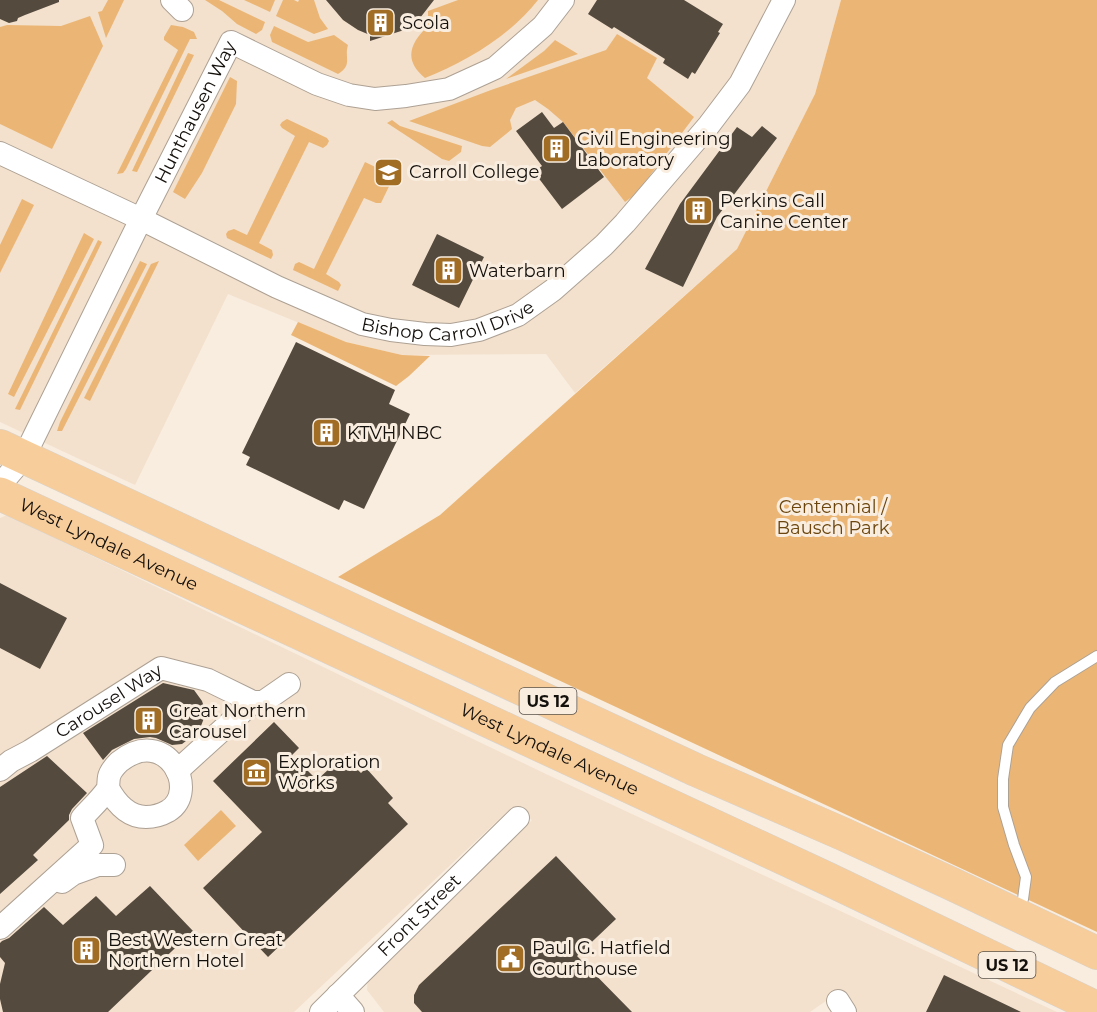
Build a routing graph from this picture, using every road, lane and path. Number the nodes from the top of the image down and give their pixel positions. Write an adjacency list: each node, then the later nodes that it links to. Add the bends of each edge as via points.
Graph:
1 (563, 0): 4 (street, Hunthausen Way, via 543,26 495,68 449,89 406,96 350,96 231,42)
2 (784, 0): 4 (street, Bishop Carroll Drive, via 740,84 625,223 553,290 518,315 479,330 425,334 362,324)
3 (0, 153): 4 (street, Bishop Carroll Drive)
4 (141, 219): 5 (street, Hunthausen Way)
5 (12, 451): 6 (street, Hunthausen Way); 15 (highway, US 12, via 685,765)
6 (0, 485)
7 (0, 494): 19 (highway, West Lyndale Avenue / US 12)
8 (1097, 656): 15 (lane, via 1055,682 1030,708 1008,745 1003,807 1026,877 1023,898)
9 (289, 684): 10 (street, via 263,702)
10 (253, 702): 11 (street, Carousel Way, via 208,680 161,668); 12 (street)
11 (0, 770)
12 (177, 771): 13 (street, via 166,756 155,751 139,752 117,764 109,776); 13 (street, via 181,780 179,797 174,807 160,815 136,816 119,804)
13 (108, 788): 16 (street, via 82,818 92,845)
14 (518, 818): 18 (street, Front Street)
15 (1015, 913): 17 (highway, US 12)
16 (0, 928)
17 (1097, 953)
18 (346, 1004): 20 (street, Front Street)
19 (1097, 1008)
20 (321, 1012)

